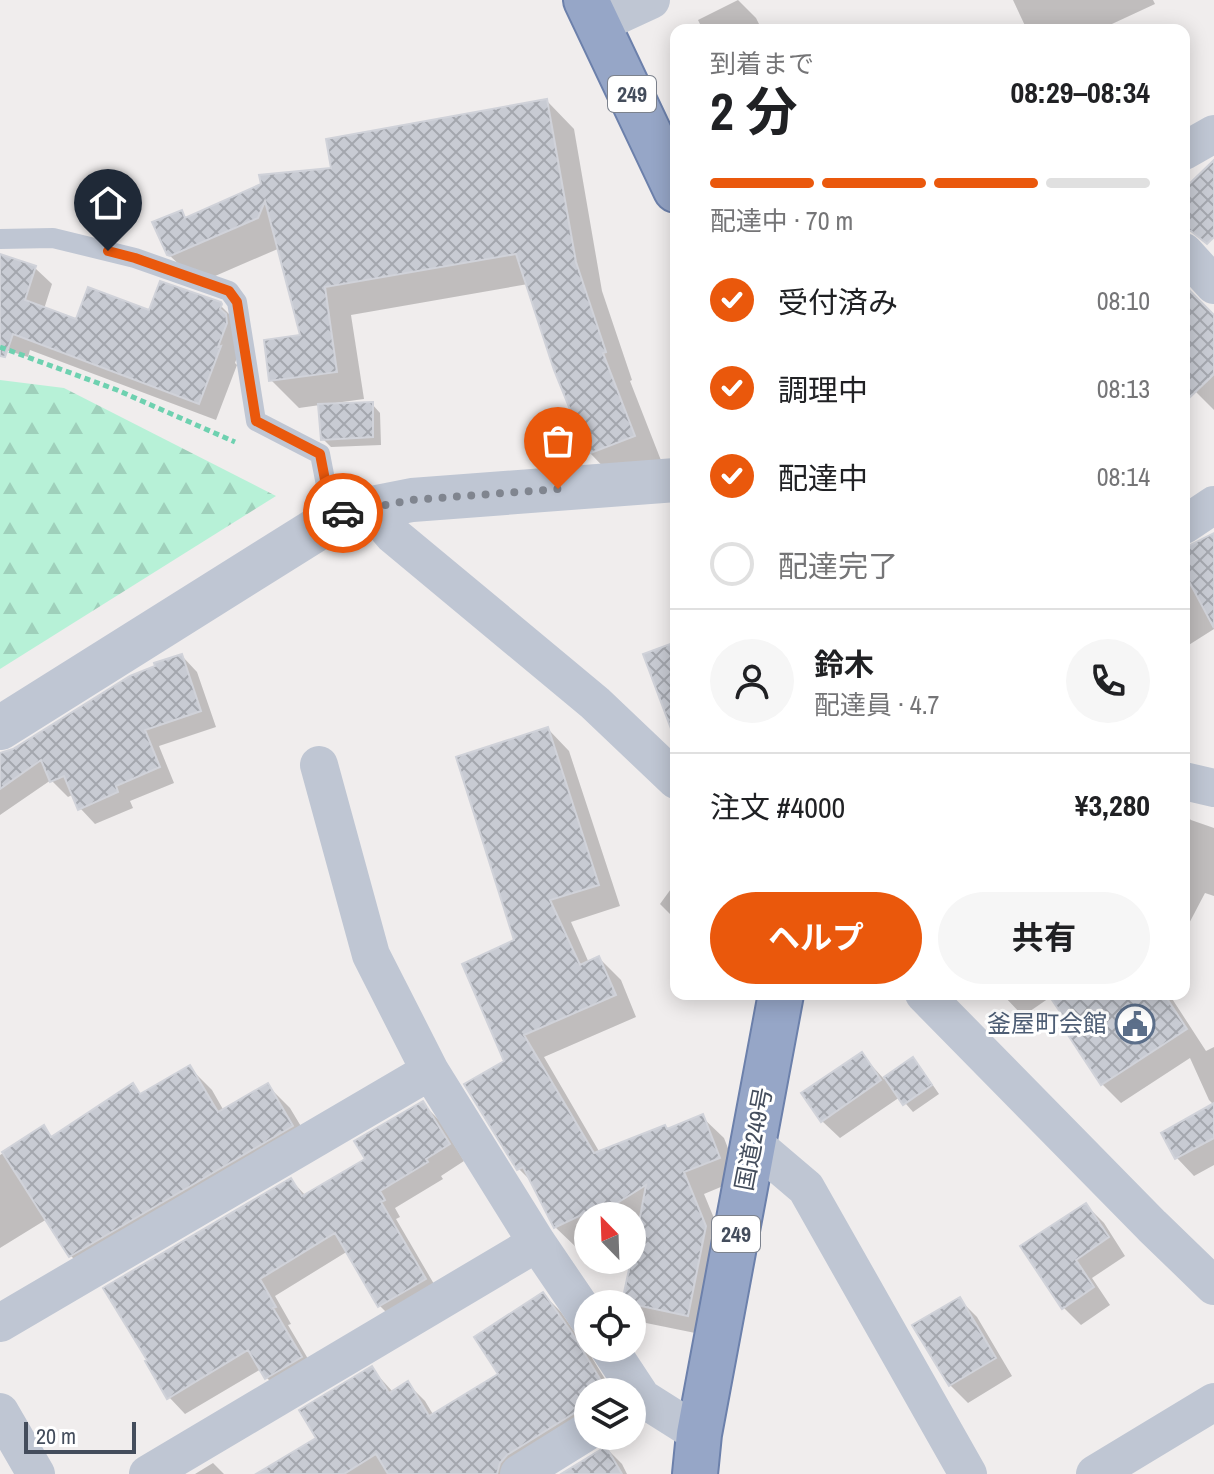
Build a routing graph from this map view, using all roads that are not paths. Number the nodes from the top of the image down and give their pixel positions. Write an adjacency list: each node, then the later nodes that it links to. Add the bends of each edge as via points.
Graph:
1 (651, 0): 2 (street)
2 (593, 12): 5 (highway, 249)
3 (1214, 134): 4 (street)
4 (1190, 148)
5 (670, 177)
6 (0, 239): 11 (lane, via 53,238 135,258 229,291 237,302 256,421 320,454 326,485)
7 (1190, 259): 8 (street)
8 (1214, 285)
9 (670, 480): 11 (street, via 412,500)
10 (1214, 505): 12 (street)
11 (355, 510): 13 (street); 15 (street, via 393,535 595,703)
12 (1190, 521)
13 (0, 728)
14 (319, 765): 20 (street, via 371,955)
15 (670, 774)
16 (1190, 782): 17 (street)
17 (1214, 788)
18 (780, 1000): 21 (highway, 国道249号 / 249)
19 (930, 1000): 23 (street)
20 (430, 1071): 22 (street); 25 (street)
21 (753, 1143): 30 (highway, 国道249号 / 249); 34 (street, via 806,1188)
22 (537, 1243): 24 (street); 32 (street)
23 (1214, 1286)
24 (574, 1297)
25 (0, 1323)
26 (1214, 1402): 35 (street)
27 (646, 1409): 30 (street)
28 (0, 1412): 31 (street)
29 (574, 1440): 33 (street)
30 (697, 1454)
31 (36, 1474)
32 (148, 1474)
33 (519, 1474)
34 (968, 1474)
35 (1095, 1474)

